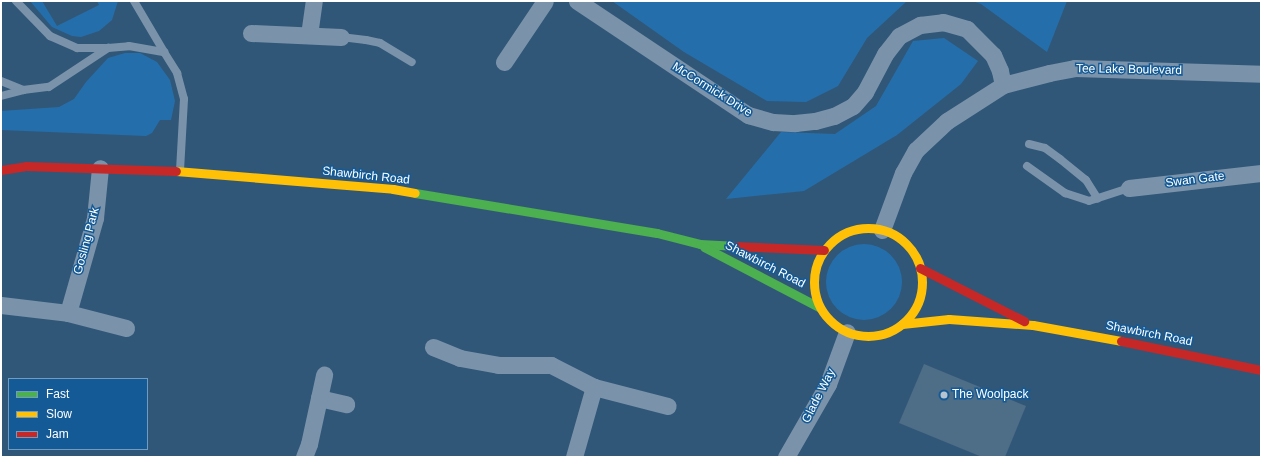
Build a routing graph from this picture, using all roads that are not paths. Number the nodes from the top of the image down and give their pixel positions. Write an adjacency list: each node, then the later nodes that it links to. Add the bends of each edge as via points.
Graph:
1 (16, 1): 9 (lane, via 39,28 50,36 77,48)
2 (134, 1): 10 (lane)
3 (314, 1): 7 (street)
4 (545, 1): 12 (street)
5 (577, 1): 15 (street, McCormick Drive, via 748,115 773,122 815,121 834,116 853,106 865,92 885,54 899,36 920,25 943,22 967,29 993,55)
6 (251, 33): 7 (street)
7 (309, 36): 8 (street)
8 (341, 37): 11 (lane, via 380,43)
9 (108, 48): 10 (lane, via 129,46); 16 (lane, via 49,87)
10 (164, 52): 24 (lane, via 177,73 184,99)
11 (412, 62)
12 (504, 62)
13 (1261, 74): 15 (street, Tee Lake Boulevard, via 1075,68)
14 (1, 81): 16 (lane)
15 (1003, 85): 28 (street, Tee Lake Boulevard, via 947,122 916,150 903,173)
16 (23, 90): 17 (lane)
17 (1, 96)
18 (1029, 144): 27 (lane, via 1045,148 1060,159 1086,180)
19 (1, 159): 20 (main road, Shawbirch Road)
20 (26, 166): 22 (main road, Shawbirch Road); 23 (main road, Shawbirch Road)
21 (1027, 166): 27 (lane, via 1065,193 1090,201)
22 (100, 168): 24 (main road, Shawbirch Road); 34 (street, Gosling Park, via 95,218)
23 (1, 170)
24 (180, 171): 29 (main road, Shawbirch Road, via 393,189 657,233)
25 (1261, 173): 26 (street, Swan Gate)
26 (1129, 188): 27 (lane)
27 (1098, 199)
28 (882, 230): 30 (main road, via 856,229 833,241); 31 (main road, via 899,238 912,251)
29 (700, 244): 30 (main road, Shawbirch Road); 33 (main road, Shawbirch Road, via 751,273)
30 (824, 250): 33 (main road, via 817,263 814,278 814,292)
31 (920, 268): 35 (main road, via 922,283 919,298); 36 (main road, Shawbirch Road)
32 (1, 305): 34 (street)
33 (820, 306): 38 (main road, via 831,321)
34 (68, 314): 37 (street)
35 (902, 324): 36 (main road, Shawbirch Road, via 949,319); 38 (main road, via 876,335 861,336)
36 (1032, 325): 40 (main road, Shawbirch Road)
37 (126, 328)
38 (847, 332): 48 (street, Glade Way, via 828,384)
39 (432, 347): 42 (street, via 460,358 498,365 551,365)
40 (1261, 370)
41 (324, 375): 43 (street)
42 (594, 387): 45 (street); 47 (street)
43 (319, 398): 44 (street); 46 (street)
44 (346, 404)
45 (668, 406)
46 (304, 457)
47 (574, 457)
48 (786, 457)

